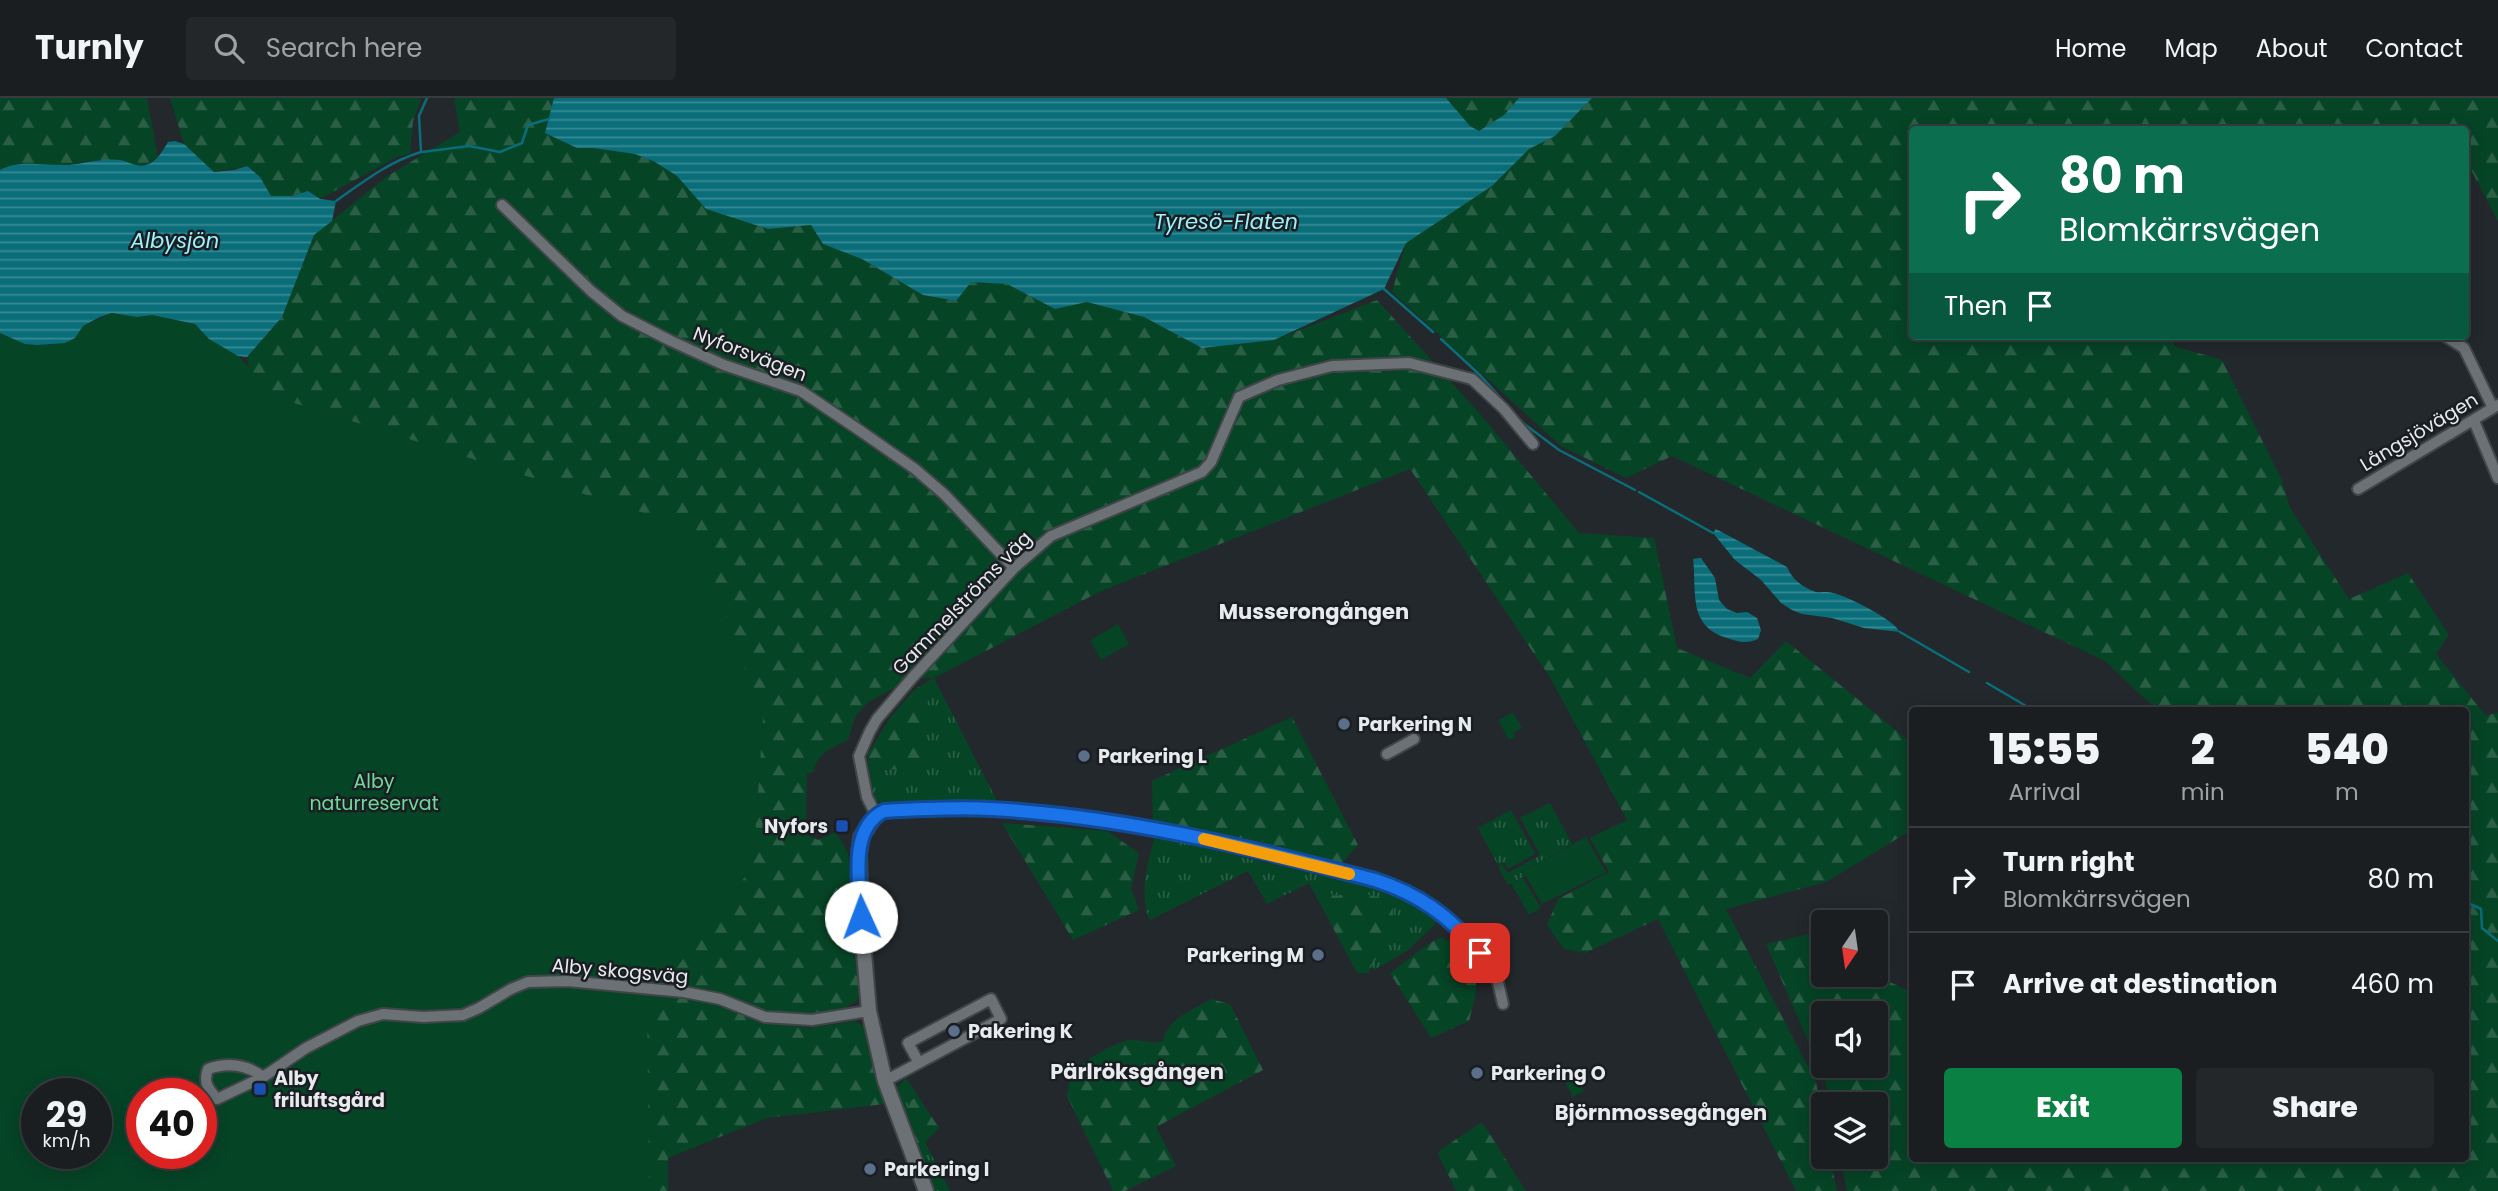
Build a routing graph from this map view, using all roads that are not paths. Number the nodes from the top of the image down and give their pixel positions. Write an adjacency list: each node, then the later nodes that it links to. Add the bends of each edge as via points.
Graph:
1 (502, 205): 8 (street, Nyforsvägen, via 622,316 724,365 801,391 873,439 945,495)
2 (2451, 340): 3 (street, via 2464,348)
3 (2496, 407): 4 (street, Långsjövägen)
4 (2474, 421): 6 (street); 7 (street, Långsjövägen)
5 (1533, 444): 8 (street, Gammelströms väg, via 1472,379 1409,363 1332,366 1239,397 1211,462 1202,472 1051,536)
6 (2498, 478)
7 (2358, 489)
8 (1014, 568): 11 (street, Gammelströms väg, via 870,731 859,756 867,797)
9 (1414, 739): 10 (street)
10 (1387, 754)
11 (876, 815): 12 (street, via 894,810 989,809 1119,822 1375,880 1416,896 1464,933 1497,978); 13 (street, via 861,837 859,853)
12 (1503, 1004)
13 (869, 1011): 15 (street, Alby skogsväg, via 811,1020 765,1017 720,999 684,992 528,982 463,1015 383,1014 358,1021); 16 (street)
14 (919, 1063): 14 (street, via 908,1043 990,999 1001,1020); 16 (street)
15 (263, 1077): 15 (street, Alby skogsväg, via 217,1099 205,1077 208,1069 241,1065)
16 (885, 1082): 17 (street)
17 (926, 1191)

